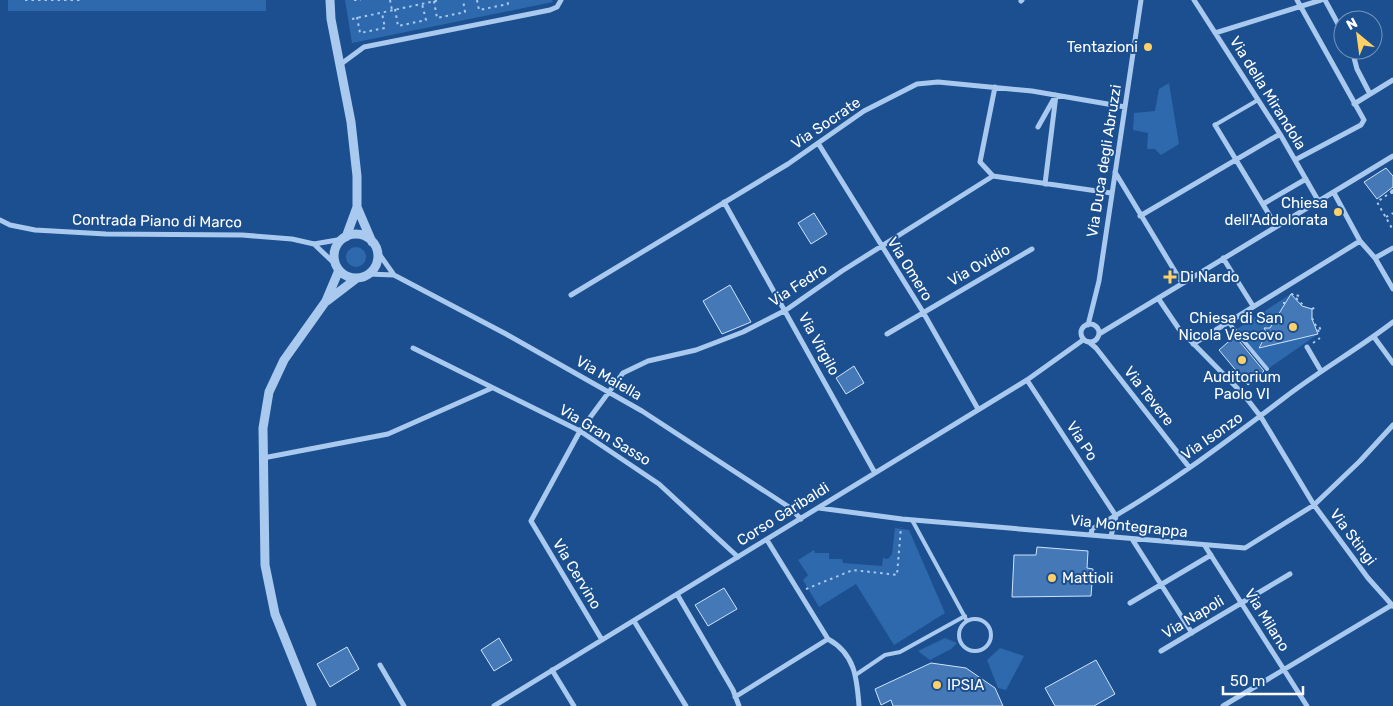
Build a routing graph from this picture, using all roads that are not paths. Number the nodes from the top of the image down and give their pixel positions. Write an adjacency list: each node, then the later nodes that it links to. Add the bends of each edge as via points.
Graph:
1 (330, 0): 12 (street, via 331,19)
2 (561, 0): 12 (street, via 550,10 364,47)
3 (1141, 0): 19 (street, Via Duca degli Abruzzi)
4 (1194, 0): 10 (street, Via della Mirandola)
5 (1296, 0): 8 (street)
6 (1321, 0): 8 (street)
7 (1325, 0): 9 (street)
8 (1301, 7): 10 (street); 18 (street)
9 (1333, 15)
10 (1215, 32): 17 (street, Via della Mirandola)
11 (1355, 60): 15 (street)
12 (342, 64): 36 (street, via 357,176)
13 (1393, 80): 15 (street)
14 (995, 87): 16 (street, Via Socrate); 23 (street, Via Socrate, via 938,82 917,84 864,111); 28 (street, via 980,162)
15 (1370, 94): 18 (street)
16 (1056, 95): 19 (street, Via Socrate); 21 (street); 30 (street)
17 (1258, 100): 20 (lane); 22 (street, Via della Mirandola)
18 (1354, 104): 25 (street, via 1364,120 1361,125)
19 (1125, 108): 27 (street, Via Duca degli Abruzzi)
20 (1214, 125): 26 (street)
21 (1038, 127)
22 (1280, 134): 25 (street, Via della Mirandola); 26 (street)
23 (818, 143): 33 (street, Via Socrate); 44 (street, Via Omero)
24 (1393, 156): 31 (street)
25 (1295, 160): 29 (street, Via della Mirandola)
26 (1236, 161): 35 (street); 37 (street)
27 (1115, 171): 32 (street, Via Duca degli Abruzzi); 37 (street)
28 (993, 176): 30 (street); 44 (street, Via Fedro)
29 (1306, 179): 34 (street, Via della Mirandola); 35 (street)
30 (1045, 184): 32 (street)
31 (1334, 193): 34 (street); 41 (street)
32 (1111, 194): 63 (street, Via Duca degli Abruzzi, via 1099,281)
33 (724, 202): 55 (street, Via Socrate); 59 (street, Via Virgilo)
34 (1319, 202): 39 (street)
35 (1263, 204): 39 (street)
36 (357, 207): 40 (street); 43 (street)
37 (1140, 216): 53 (street)
38 (0, 220): 42 (street, Contrada Piano di Marco, via 36,230 242,235)
39 (1276, 226): 47 (street)
40 (345, 238): 42 (street); 43 (street, via 362,236); 49 (street, via 335,250)
41 (1360, 241): 48 (street); 58 (street)
42 (314, 244): 49 (street)
43 (375, 247): 50 (street, via 375,266); 51 (street, Via Maiella)
44 (882, 248): 59 (street, Via Fedro); 60 (street, Via Omero)
45 (1393, 248): 48 (street)
46 (1032, 249): 60 (street, Via Ovidio)
47 (1223, 258): 53 (street); 58 (street)
48 (1375, 258): 54 (street)
49 (337, 267): 52 (street); 57 (street)
50 (368, 274): 51 (street, Via Maiella); 52 (street)
51 (394, 275): 76 (street, Via Maiella)
52 (357, 278): 57 (street)
53 (1182, 283): 56 (street)
54 (1393, 289)
55 (571, 295)
56 (1158, 298): 65 (street); 68 (street, Via Stingi)
57 (326, 301): 81 (street, via 284,360 270,392 263,428)
58 (1253, 306): 61 (street)
59 (786, 310): 76 (street, Via Fedro, via 743,332 696,350 648,361 622,373); 83 (street, Via Virgilo)
60 (923, 312): 64 (street, Via Ovidio); 77 (street, Via Omero)
61 (1228, 322): 68 (street); 72 (lane)
62 (1393, 322): 66 (street, Via Isonzo)
63 (1088, 325): 65 (street, via 1096,327); 67 (street, via 1081,332)
64 (887, 334)
65 (1099, 334): 67 (street, via 1097,340)
66 (1374, 337): 71 (street); 73 (street, Via Isonzo)
67 (1086, 341): 74 (street, Corso Garibaldi); 82 (street, Via Tevere, via 1096,348)
68 (1193, 344): 78 (street, Via Stingi, via 1244,395)
69 (1307, 347): 73 (street)
70 (413, 348): 75 (street, Via Gran Sasso)
71 (1393, 363)
72 (1267, 369)
73 (1322, 371): 78 (street, Via Isonzo)
74 (1027, 380): 77 (street, Corso Garibaldi); 86 (street, Via Po)
75 (492, 388): 80 (street, Via Gran Sasso); 81 (street, via 388,434)
76 (607, 391): 80 (street, Via Fedro); 87 (street, Via Maiella, via 789,506)
77 (978, 409): 83 (street, Corso Garibaldi)
78 (1261, 417): 82 (street, Via Isonzo); 84 (street, Via Stingi)
79 (1393, 425): 84 (street, Via Montegrappa)
80 (580, 431): 89 (street, Via Fedro); 96 (street, Via Gran Sasso, via 660,484)
81 (263, 458): 115 (street, via 267,573 275,614)
82 (1189, 467): 86 (street, Via Isonzo)
83 (875, 473): 85 (street, Corso Garibaldi)
84 (1314, 505): 94 (street, Via Montegrappa, via 1245,548); 102 (street, Via Stingi)
85 (818, 508): 87 (street, Corso Garibaldi); 88 (street, Via Montegrappa)
86 (1116, 516): 90 (street, Via Isonzo, via 1092,529); 91 (street)
87 (801, 519): 93 (street, Corso Garibaldi)
88 (911, 519): 90 (street, Via Montegrappa); 103 (lane)
89 (531, 522): 108 (street, Via Cervino)
90 (1091, 534): 91 (street, Via Montegrappa)
91 (1111, 536): 92 (street, Via Montegrappa)
92 (1132, 539): 94 (street, Via Montegrappa); 98 (street)
93 (767, 540): 96 (street, Corso Garibaldi); 107 (street)
94 (1205, 546): 95 (street, Via Milano)
95 (1211, 555): 98 (street); 101 (street, Via Milano)
96 (738, 557): 99 (street, Corso Garibaldi)
97 (1290, 574): 101 (street, Via Napoli)
98 (1162, 584): 100 (street); 106 (street)
99 (677, 594): 104 (street, Corso Garibaldi); 114 (street)
100 (1130, 603)
101 (1242, 603): 106 (street, Via Napoli); 112 (street, Via Milano)
102 (1392, 606): 112 (street)
103 (965, 616): 105 (lane); 113 (lane, via 900,652 885,655)
104 (634, 621): 108 (street, Corso Garibaldi); 119 (street)
105 (967, 621): 105 (lane, via 978,619 988,625 990,641 983,649 968,650 960,643 959,633)
106 (1192, 633): 109 (street, Via Napoli)
107 (828, 639): 113 (street, via 839,645); 114 (street)
108 (602, 640): 111 (street, Corso Garibaldi)
109 (1161, 651)
110 (380, 664): 116 (street)
111 (552, 670): 117 (street, Corso Garibaldi); 118 (street)
112 (1284, 670): 122 (street); 123 (street, Via Milano)
113 (857, 674): 121 (street)
114 (735, 698): 120 (street)
115 (312, 706)
116 (404, 706)
117 (494, 706)
118 (574, 706)
119 (686, 706)
120 (739, 706)
121 (859, 706)
122 (1223, 706)
123 (1307, 706)

